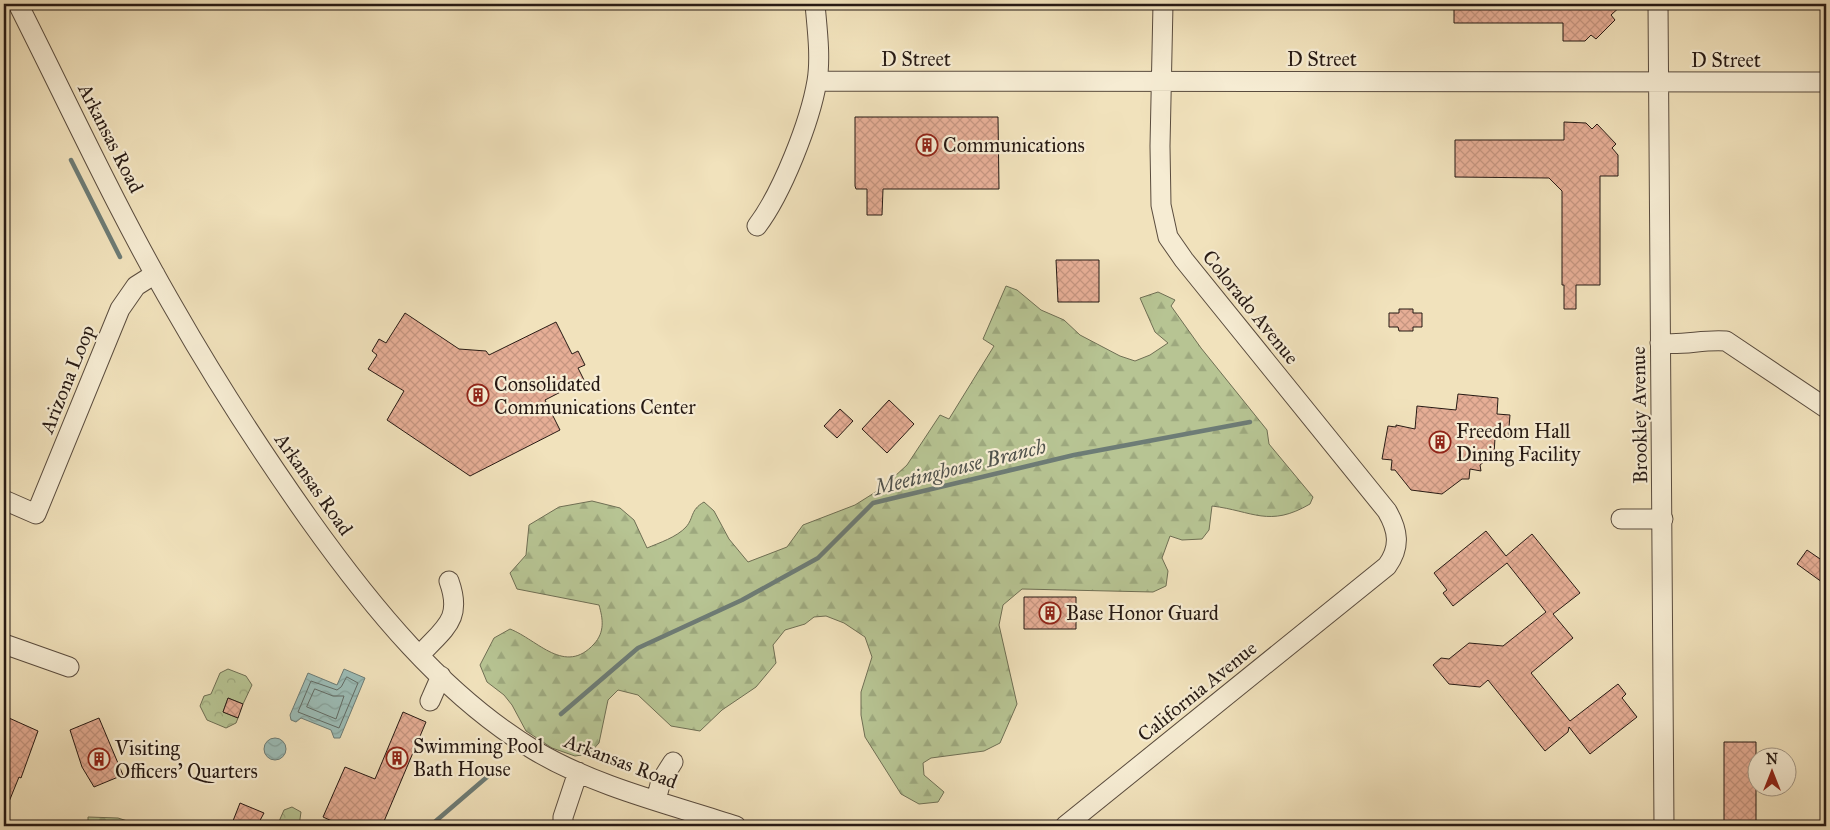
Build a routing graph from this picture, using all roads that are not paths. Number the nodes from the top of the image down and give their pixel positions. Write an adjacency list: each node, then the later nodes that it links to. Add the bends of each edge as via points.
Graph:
1 (18, 4): 10 (street, Arkansas Road)
2 (815, 4): 5 (street)
3 (1163, 4): 6 (street, Colorado Avenue)
4 (1658, 4): 8 (street, Brookley Avenue)
5 (817, 81): 6 (street, D Street); 9 (street, via 799,141 771,208)
6 (1162, 81): 8 (street, D Street); 17 (street, Colorado Avenue, via 1161,204 1168,238 1387,511 1395,527 1397,545 1391,561)
7 (1826, 82): 8 (street, D Street)
8 (1658, 83): 11 (street, Brookley Avenue)
9 (757, 226)
10 (156, 274): 13 (street, Arizona Loop, via 136,286 120,309 36,514); 19 (street, Arkansas Road, via 183,325 281,480 380,612)
11 (1660, 343): 12 (street, via 1677,345 1710,339 1726,341); 15 (street, Brookley Avenue)
12 (1826, 408)
13 (4, 500)
14 (1621, 519): 15 (street)
15 (1663, 519): 29 (street, Brookley Avenue)
16 (449, 581): 19 (street, via 455,607 452,619)
17 (1357, 590): 28 (street, California Avenue)
18 (4, 644): 20 (street)
19 (420, 655): 21 (street, Arkansas Road)
20 (69, 667)
21 (441, 676): 22 (street); 24 (street, Arkansas Road, via 515,737)
22 (430, 701)
23 (673, 762): 25 (street, via 661,781)
24 (578, 772): 25 (street, Arkansas Road); 26 (street)
25 (656, 800): 27 (street, Arkansas Road)
26 (562, 826)
27 (736, 826)
28 (1065, 826)
29 (1664, 826)

